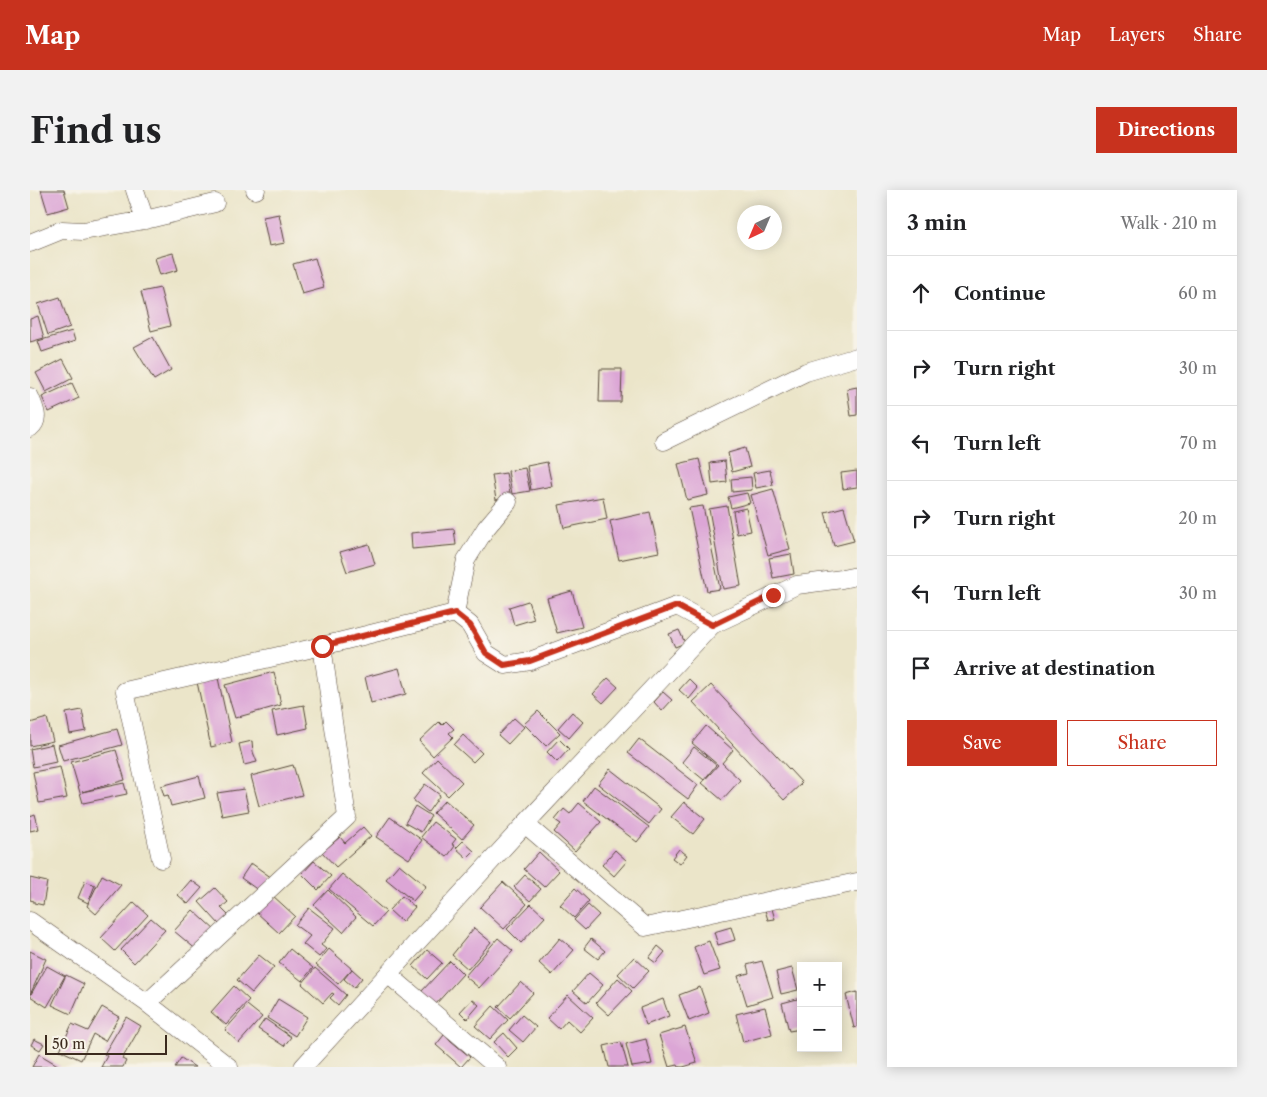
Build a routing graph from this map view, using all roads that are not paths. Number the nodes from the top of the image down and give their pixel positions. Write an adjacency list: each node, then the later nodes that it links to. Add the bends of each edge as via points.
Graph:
1 (135, 190): 3 (street)
2 (214, 203): 3 (street)
3 (145, 220): 4 (street, via 83,231 62,230)
4 (30, 243)
5 (857, 357): 8 (street, via 806,372)
6 (30, 397): 7 (street, via 37,414)
7 (30, 428)
8 (664, 441)
9 (508, 502): 11 (street, via 486,528 466,560)
10 (857, 576): 12 (street, via 798,585)
11 (455, 613): 12 (street, via 470,625 486,653 504,665 530,661 677,606); 13 (street)
12 (712, 625): 14 (street)
13 (322, 646): 15 (street, via 125,691); 19 (street, via 347,817)
14 (525, 824): 16 (street, via 645,927); 18 (street)
15 (161, 859)
16 (857, 882)
17 (30, 921): 19 (street)
18 (388, 975): 21 (street); 22 (street)
19 (147, 1003): 20 (street)
20 (229, 1067)
21 (304, 1067)
22 (497, 1067)

